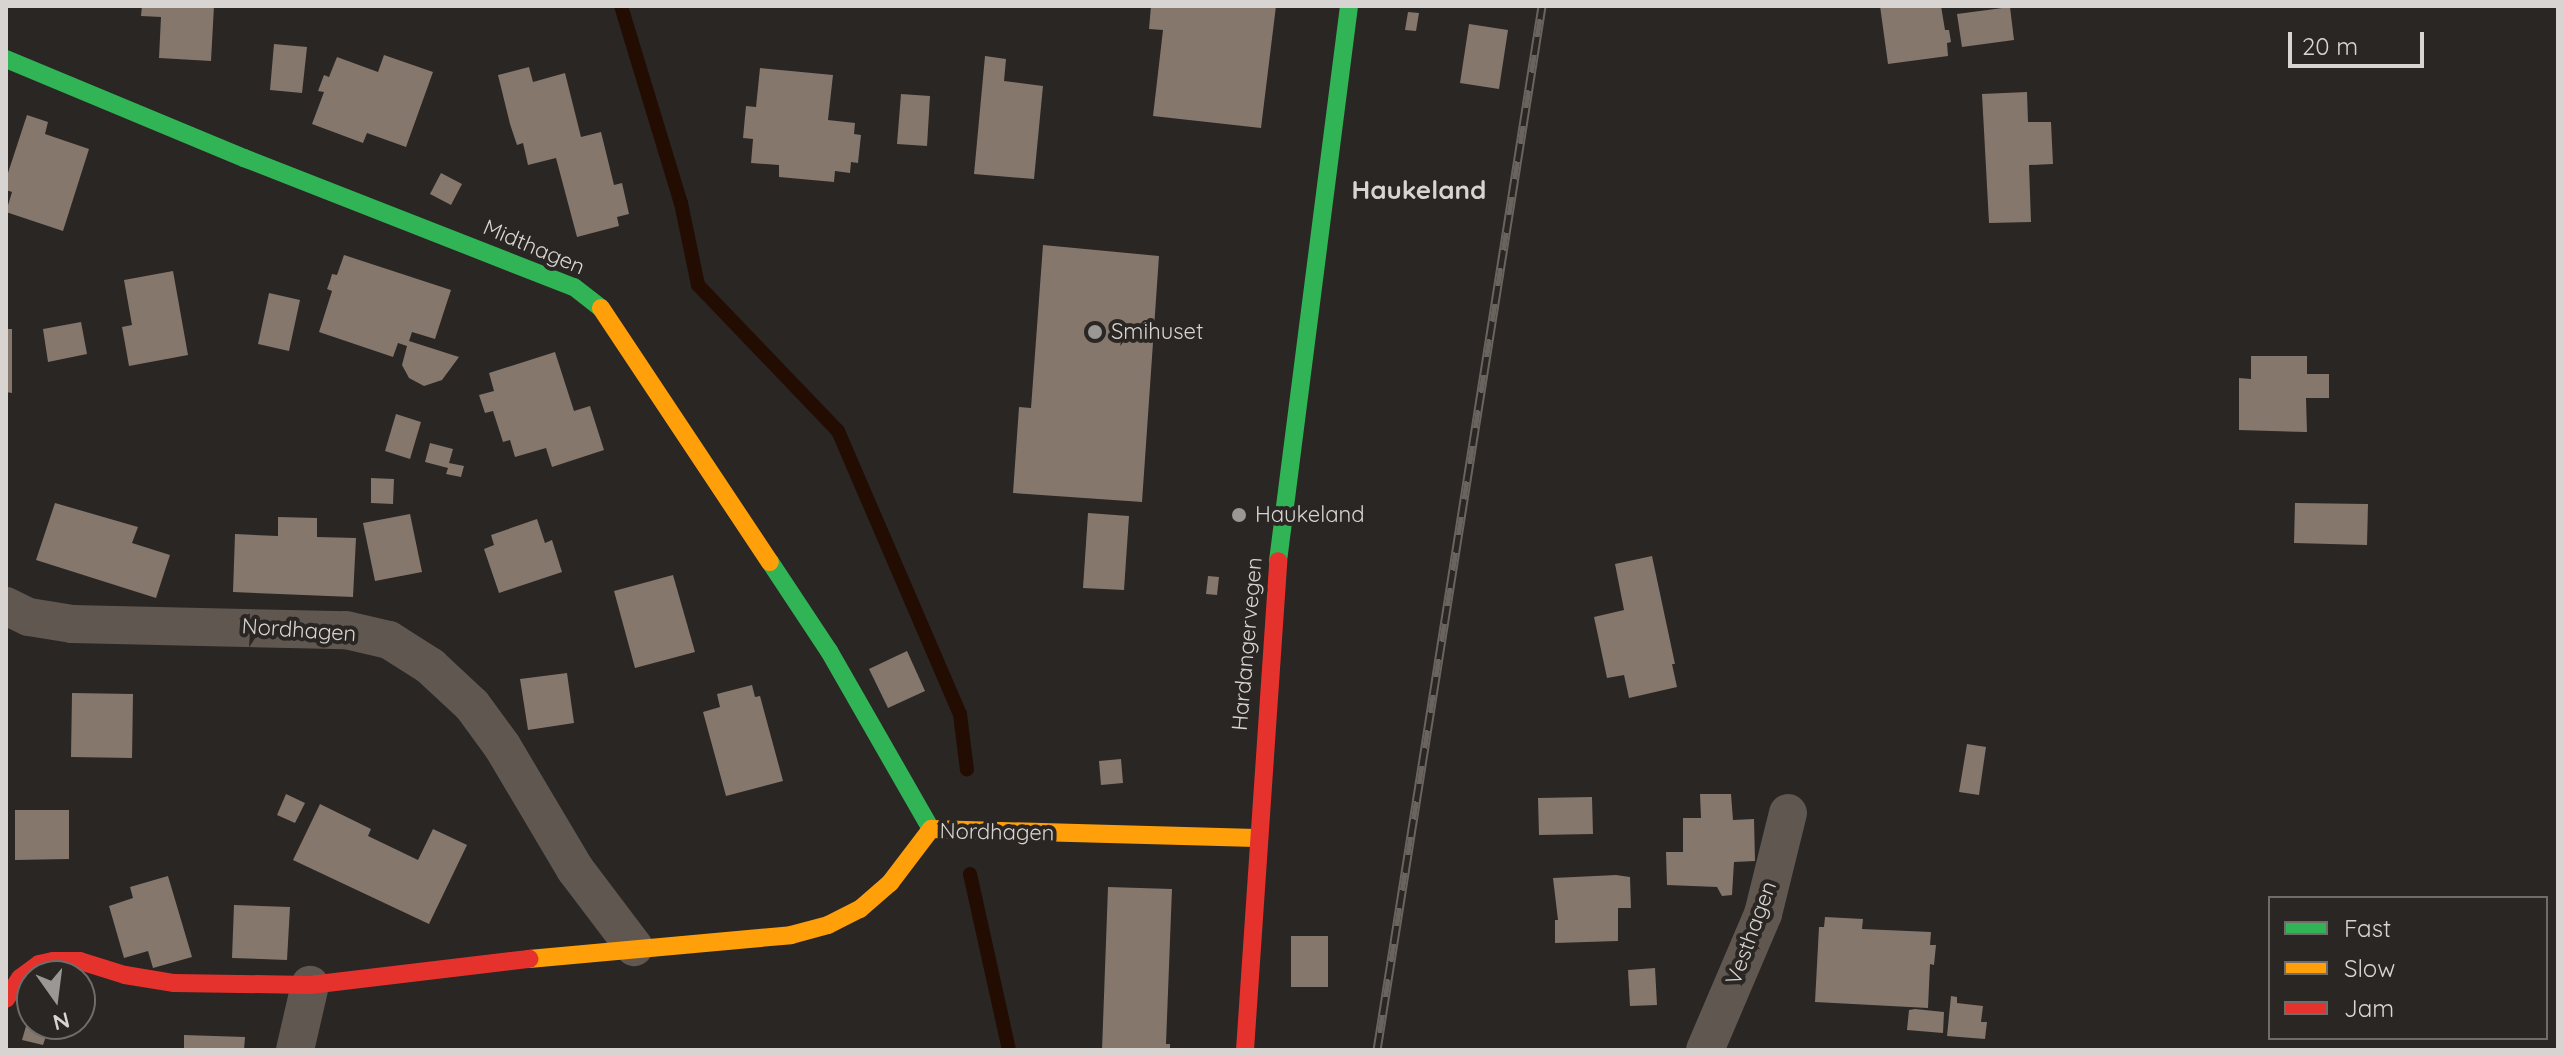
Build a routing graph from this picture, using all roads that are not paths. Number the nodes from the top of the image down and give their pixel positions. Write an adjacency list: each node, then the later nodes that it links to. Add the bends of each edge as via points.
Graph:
1 (1349, 6): 6 (street, Hardangervegen, via 1273,600)
2 (6, 59): 5 (street, Midthagen, via 574,287 604,310 829,651)
3 (6, 606): 7 (street, Nordhagen, via 29,617 72,624 346,630 389,640 430,666 472,705 575,869)
4 (1788, 813): 12 (street, Vesthagen, via 1763,914)
5 (931, 829): 6 (street, Nordhagen); 7 (street, Nordhagen, via 890,883 860,909 828,925 791,935)
6 (1256, 838): 11 (street, Hardangervegen)
7 (634, 947): 8 (street, Nordhagen)
8 (310, 985): 9 (street, Nordhagen, via 174,983 80,961 53,961 20,978); 10 (street)
9 (6, 999)
10 (295, 1050)
11 (1245, 1050)
12 (1705, 1050)

